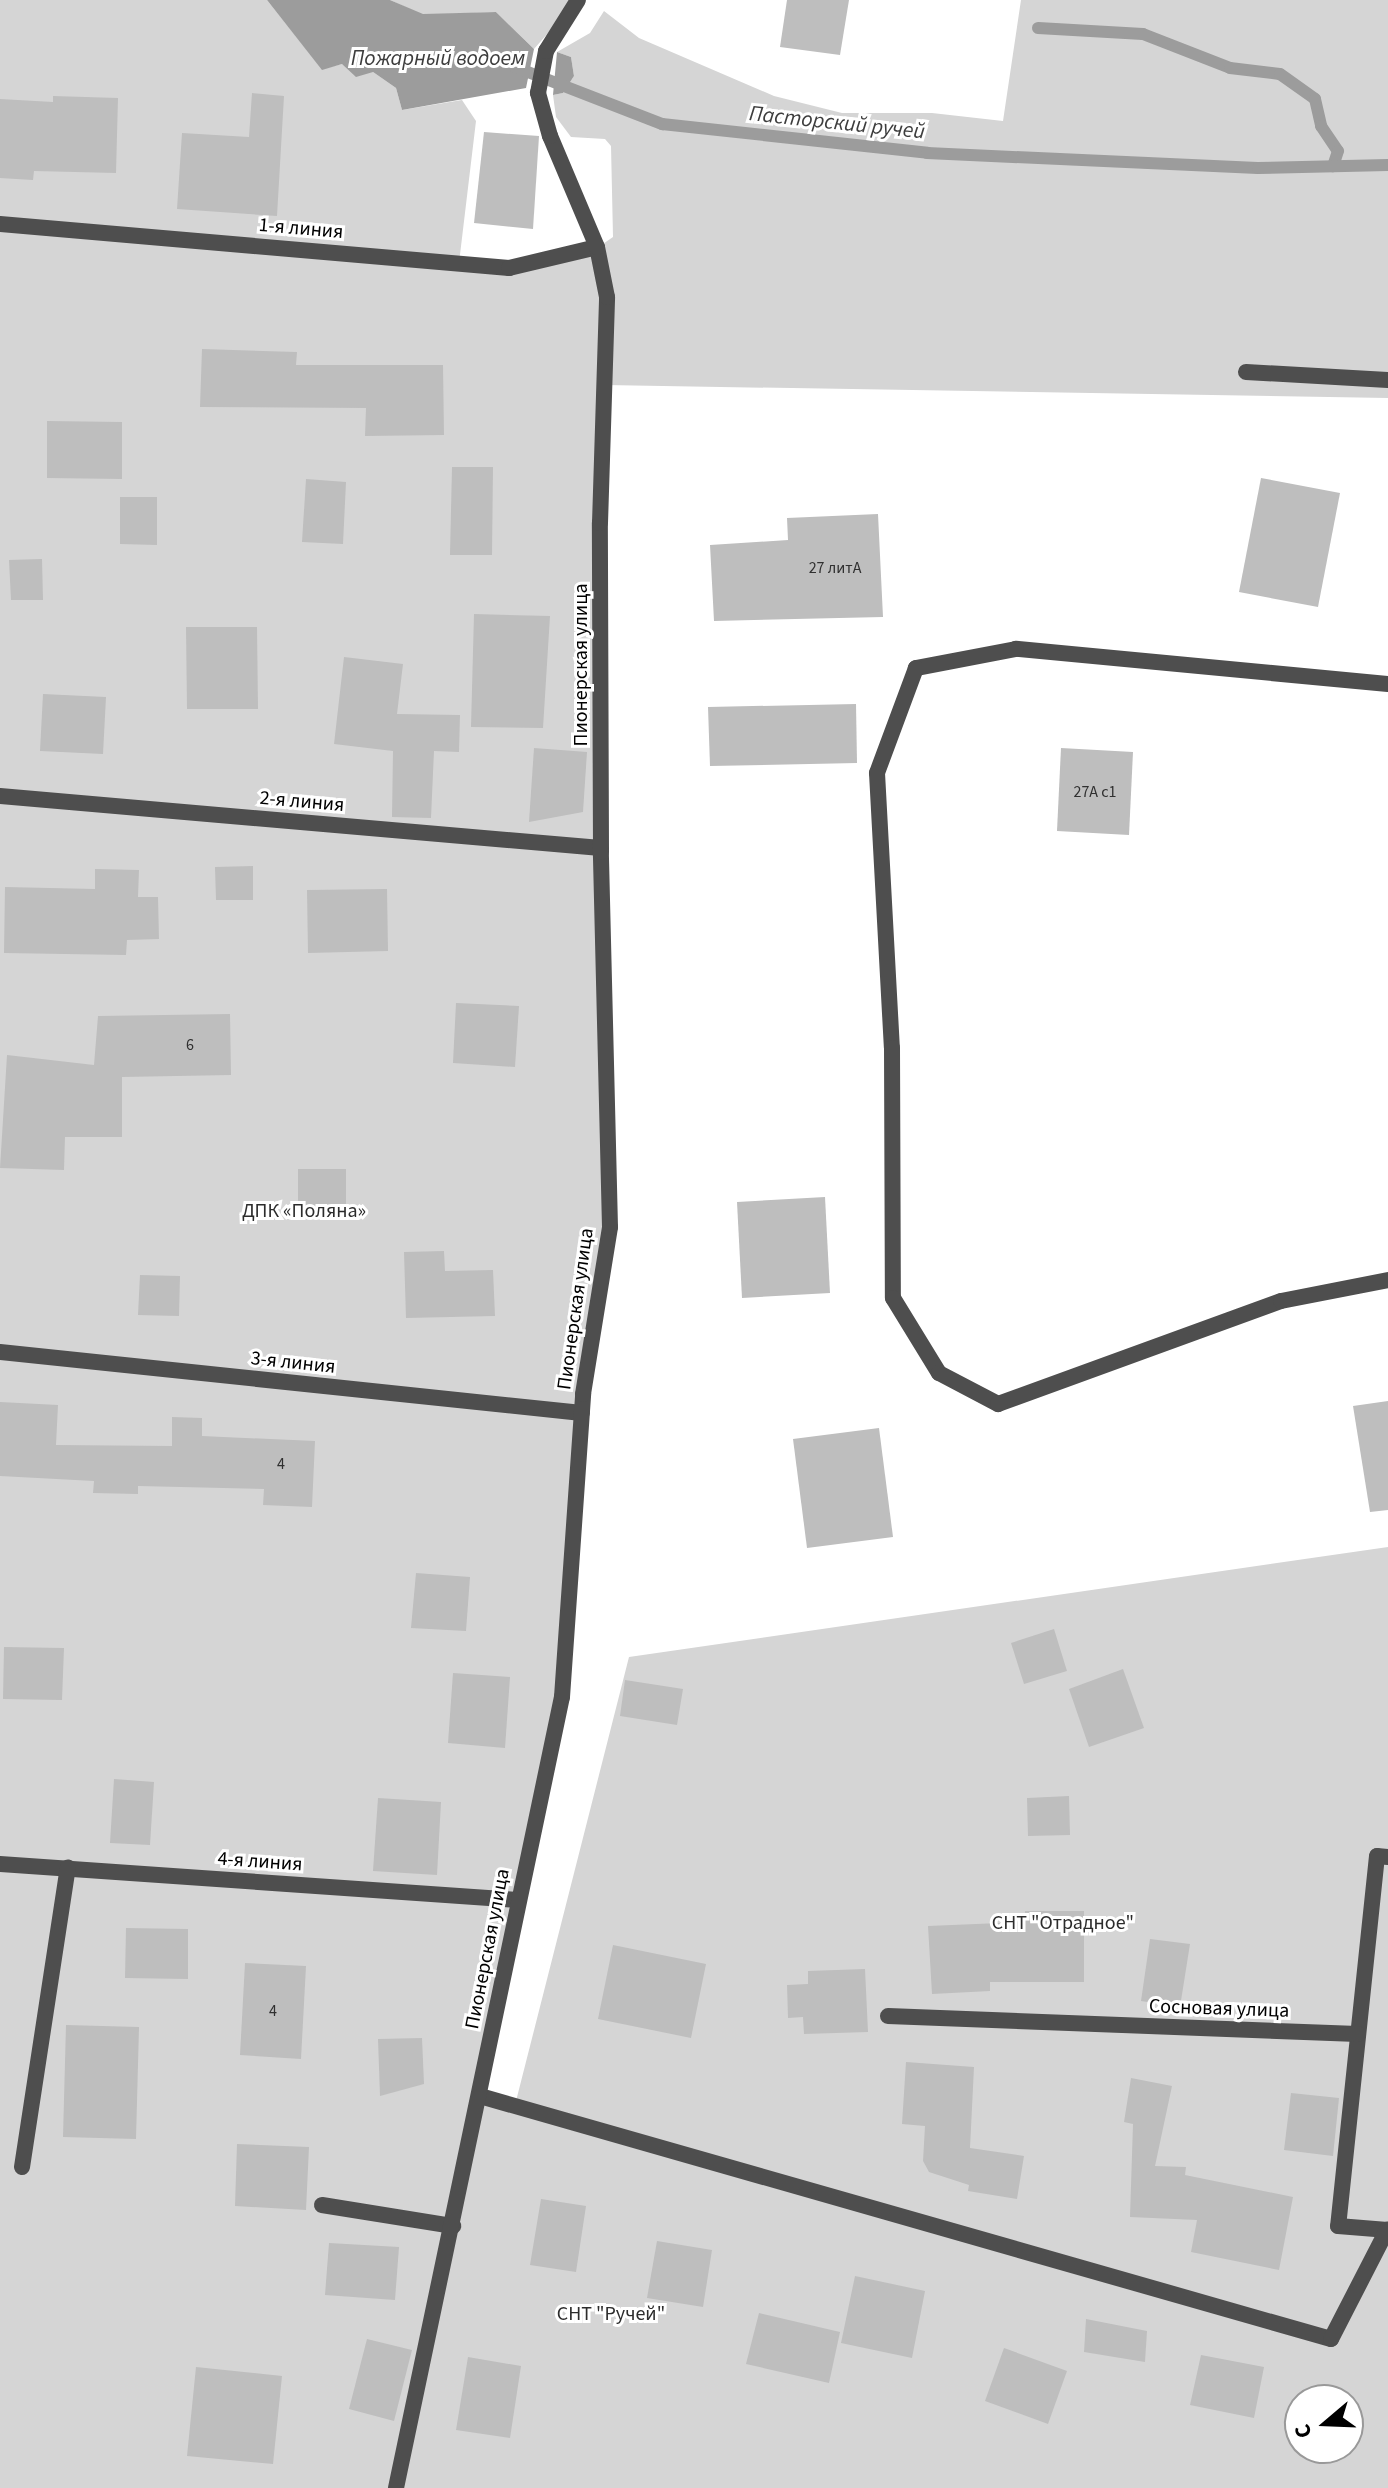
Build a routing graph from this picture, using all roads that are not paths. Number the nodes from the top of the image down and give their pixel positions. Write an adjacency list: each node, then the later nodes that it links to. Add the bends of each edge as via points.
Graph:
1 (578, 0): 3 (street, Пионерская улица, via 546,51 538,93 550,136)
2 (0, 224): 3 (street, 1-я линия, via 509,268)
3 (597, 247): 8 (street, Пионерская улица, via 607,297 600,523)
4 (1246, 372): 5 (street)
5 (1388, 380)
6 (1388, 684): 9 (street, via 1016,649 916,668 877,773 892,1048 893,1298 939,1373 998,1404 1281,1301)
7 (0, 796): 8 (street, 2-я линия)
8 (601, 848): 11 (street, Пионерская улица, via 610,1227)
9 (1388, 1280)
10 (0, 1352): 11 (street, 3-я линия)
11 (582, 1413): 15 (street, Пионерская улица, via 562,1697)
12 (1388, 1857): 17 (street, via 1377,1856)
13 (0, 1864): 14 (street, 4-я линия)
14 (68, 1868): 15 (street, 4-я линия); 19 (street)
15 (517, 1900): 18 (street, Пионерская улица)
16 (888, 2016): 17 (street, Сосновая улица)
17 (1358, 2034): 22 (street, via 1338,2226)
18 (480, 2096): 21 (street, Пионерская улица); 22 (street, via 1331,2339)
19 (22, 2167)
20 (322, 2205): 21 (street)
21 (453, 2226): 23 (street, Пионерская улица)
22 (1387, 2230)
23 (396, 2486)

